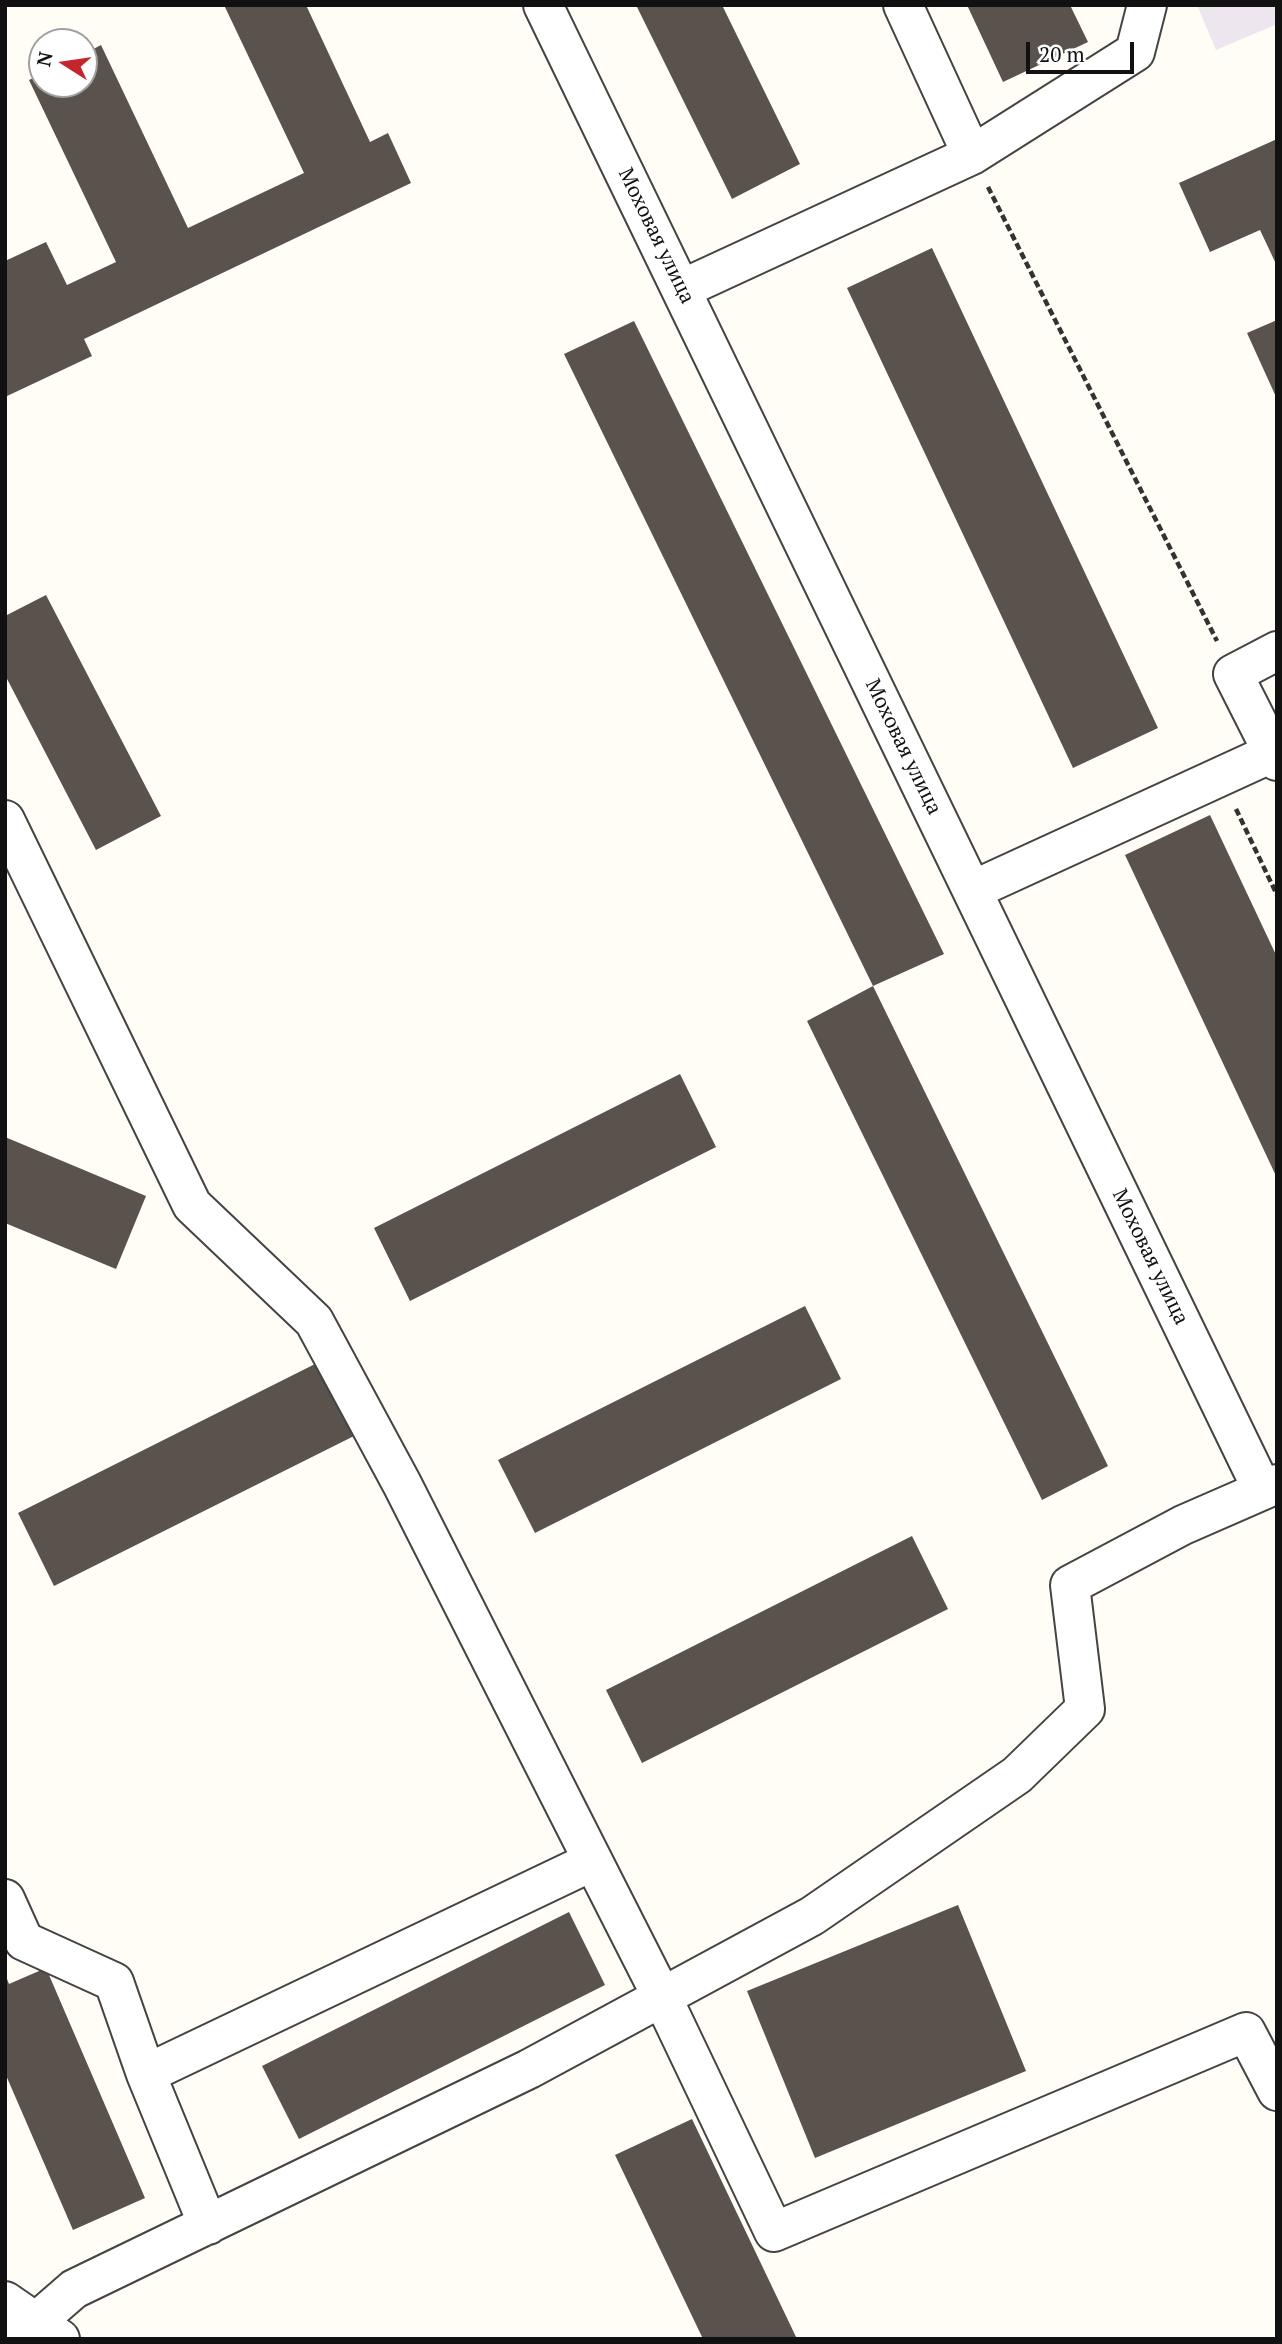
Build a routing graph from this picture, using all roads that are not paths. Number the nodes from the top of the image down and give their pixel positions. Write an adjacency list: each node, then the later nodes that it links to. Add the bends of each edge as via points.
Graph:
1 (543, 5): 5 (street, Моховая улица)
2 (903, 5): 4 (street)
3 (1147, 5): 4 (street, via 1135,52)
4 (972, 155): 5 (street)
5 (682, 289): 9 (street, Моховая улица)
6 (1277, 651): 7 (street, via 1233,674)
7 (1275, 757): 9 (street, via 1220,777)
8 (5, 820): 11 (street, via 192,1205 314,1321)
9 (973, 890): 10 (street, Моховая улица)
10 (1270, 1486): 13 (street, via 1183,1525 1070,1585 1085,1709 1017,1775 812,1916)
11 (593, 1861): 13 (street); 14 (street)
12 (5, 1899): 14 (street, via 24,1941 114,1982)
13 (662, 1997): 15 (street, via 774,2232 1246,2032); 16 (street, via 529,2069)
14 (146, 2074): 16 (street)
15 (1277, 2091)
16 (208, 2225): 17 (street, via 75,2289)
17 (28, 2325)

